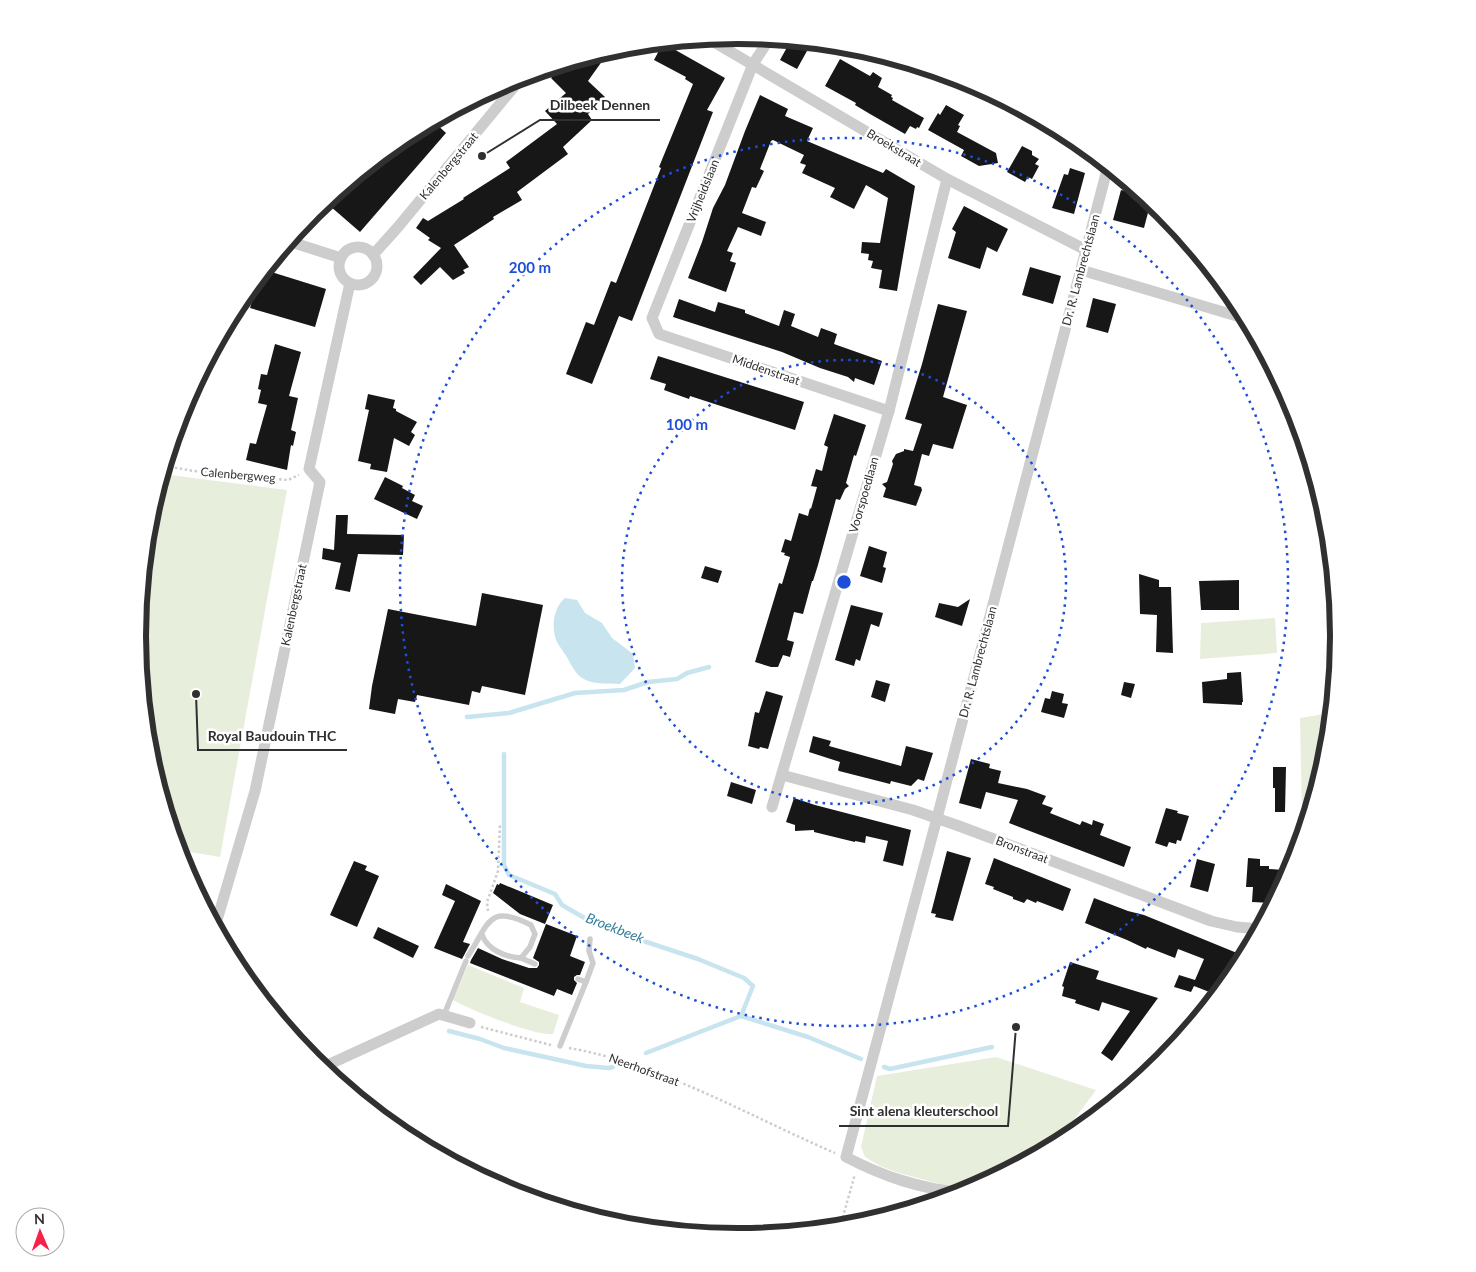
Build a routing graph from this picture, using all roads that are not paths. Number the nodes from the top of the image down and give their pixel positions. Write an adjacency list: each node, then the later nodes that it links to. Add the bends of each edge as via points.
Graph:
1 (718, 44): 3 (street, Broekstraat)
2 (766, 45): 3 (street, Vrijheidslaan)
3 (753, 64): 6 (street, Broekstraat); 14 (street, Vrijheidslaan)
4 (514, 88): 9 (street, Kalenbergstraat)
5 (1106, 172): 8 (street, Dr. R. Lambrechtslaan)
6 (947, 180): 8 (street, Broekstraat); 15 (street, Voorspoedlaan)
7 (295, 243): 10 (street)
8 (1086, 250): 11 (street, Dr. R. Lambrechtslaan)
9 (373, 255): 10 (street, via 367,250 352,248); 12 (street, via 377,266 373,278 362,284)
10 (341, 258): 12 (street, via 340,273)
11 (1081, 270): 13 (street); 18 (street, Dr. R. Lambrechtslaan)
12 (350, 283): 19 (street, Kalenbergstraat, via 309,469 320,482 318,492 255,791)
13 (1236, 316)
14 (652, 318): 15 (street, Middenstraat, via 659,334)
15 (889, 411): 16 (street, Voorspoedlaan)
16 (782, 775): 17 (street, Voorspoedlaan); 18 (street, Bronstraat)
17 (772, 807)
18 (937, 818): 20 (street, Bronstraat, via 1211,921); 31 (street, Dr. R. Lambrechtslaan, via 846,1157 880,1174)
19 (218, 918)
20 (1253, 928)
21 (482, 935): 23 (lane, via 493,950); 23 (lane, via 491,919 500,915 514,916 531,924 535,934); 27 (lane, via 467,959)
22 (590, 939): 26 (lane, via 589,951 594,963)
23 (521, 958): 24 (lane)
24 (536, 964)
25 (578, 979): 26 (lane)
26 (586, 982): 29 (lane)
27 (444, 1016): 28 (street); 30 (street, via 439,1014)
28 (470, 1024)
29 (560, 1046)
30 (329, 1064)
31 (945, 1190)

